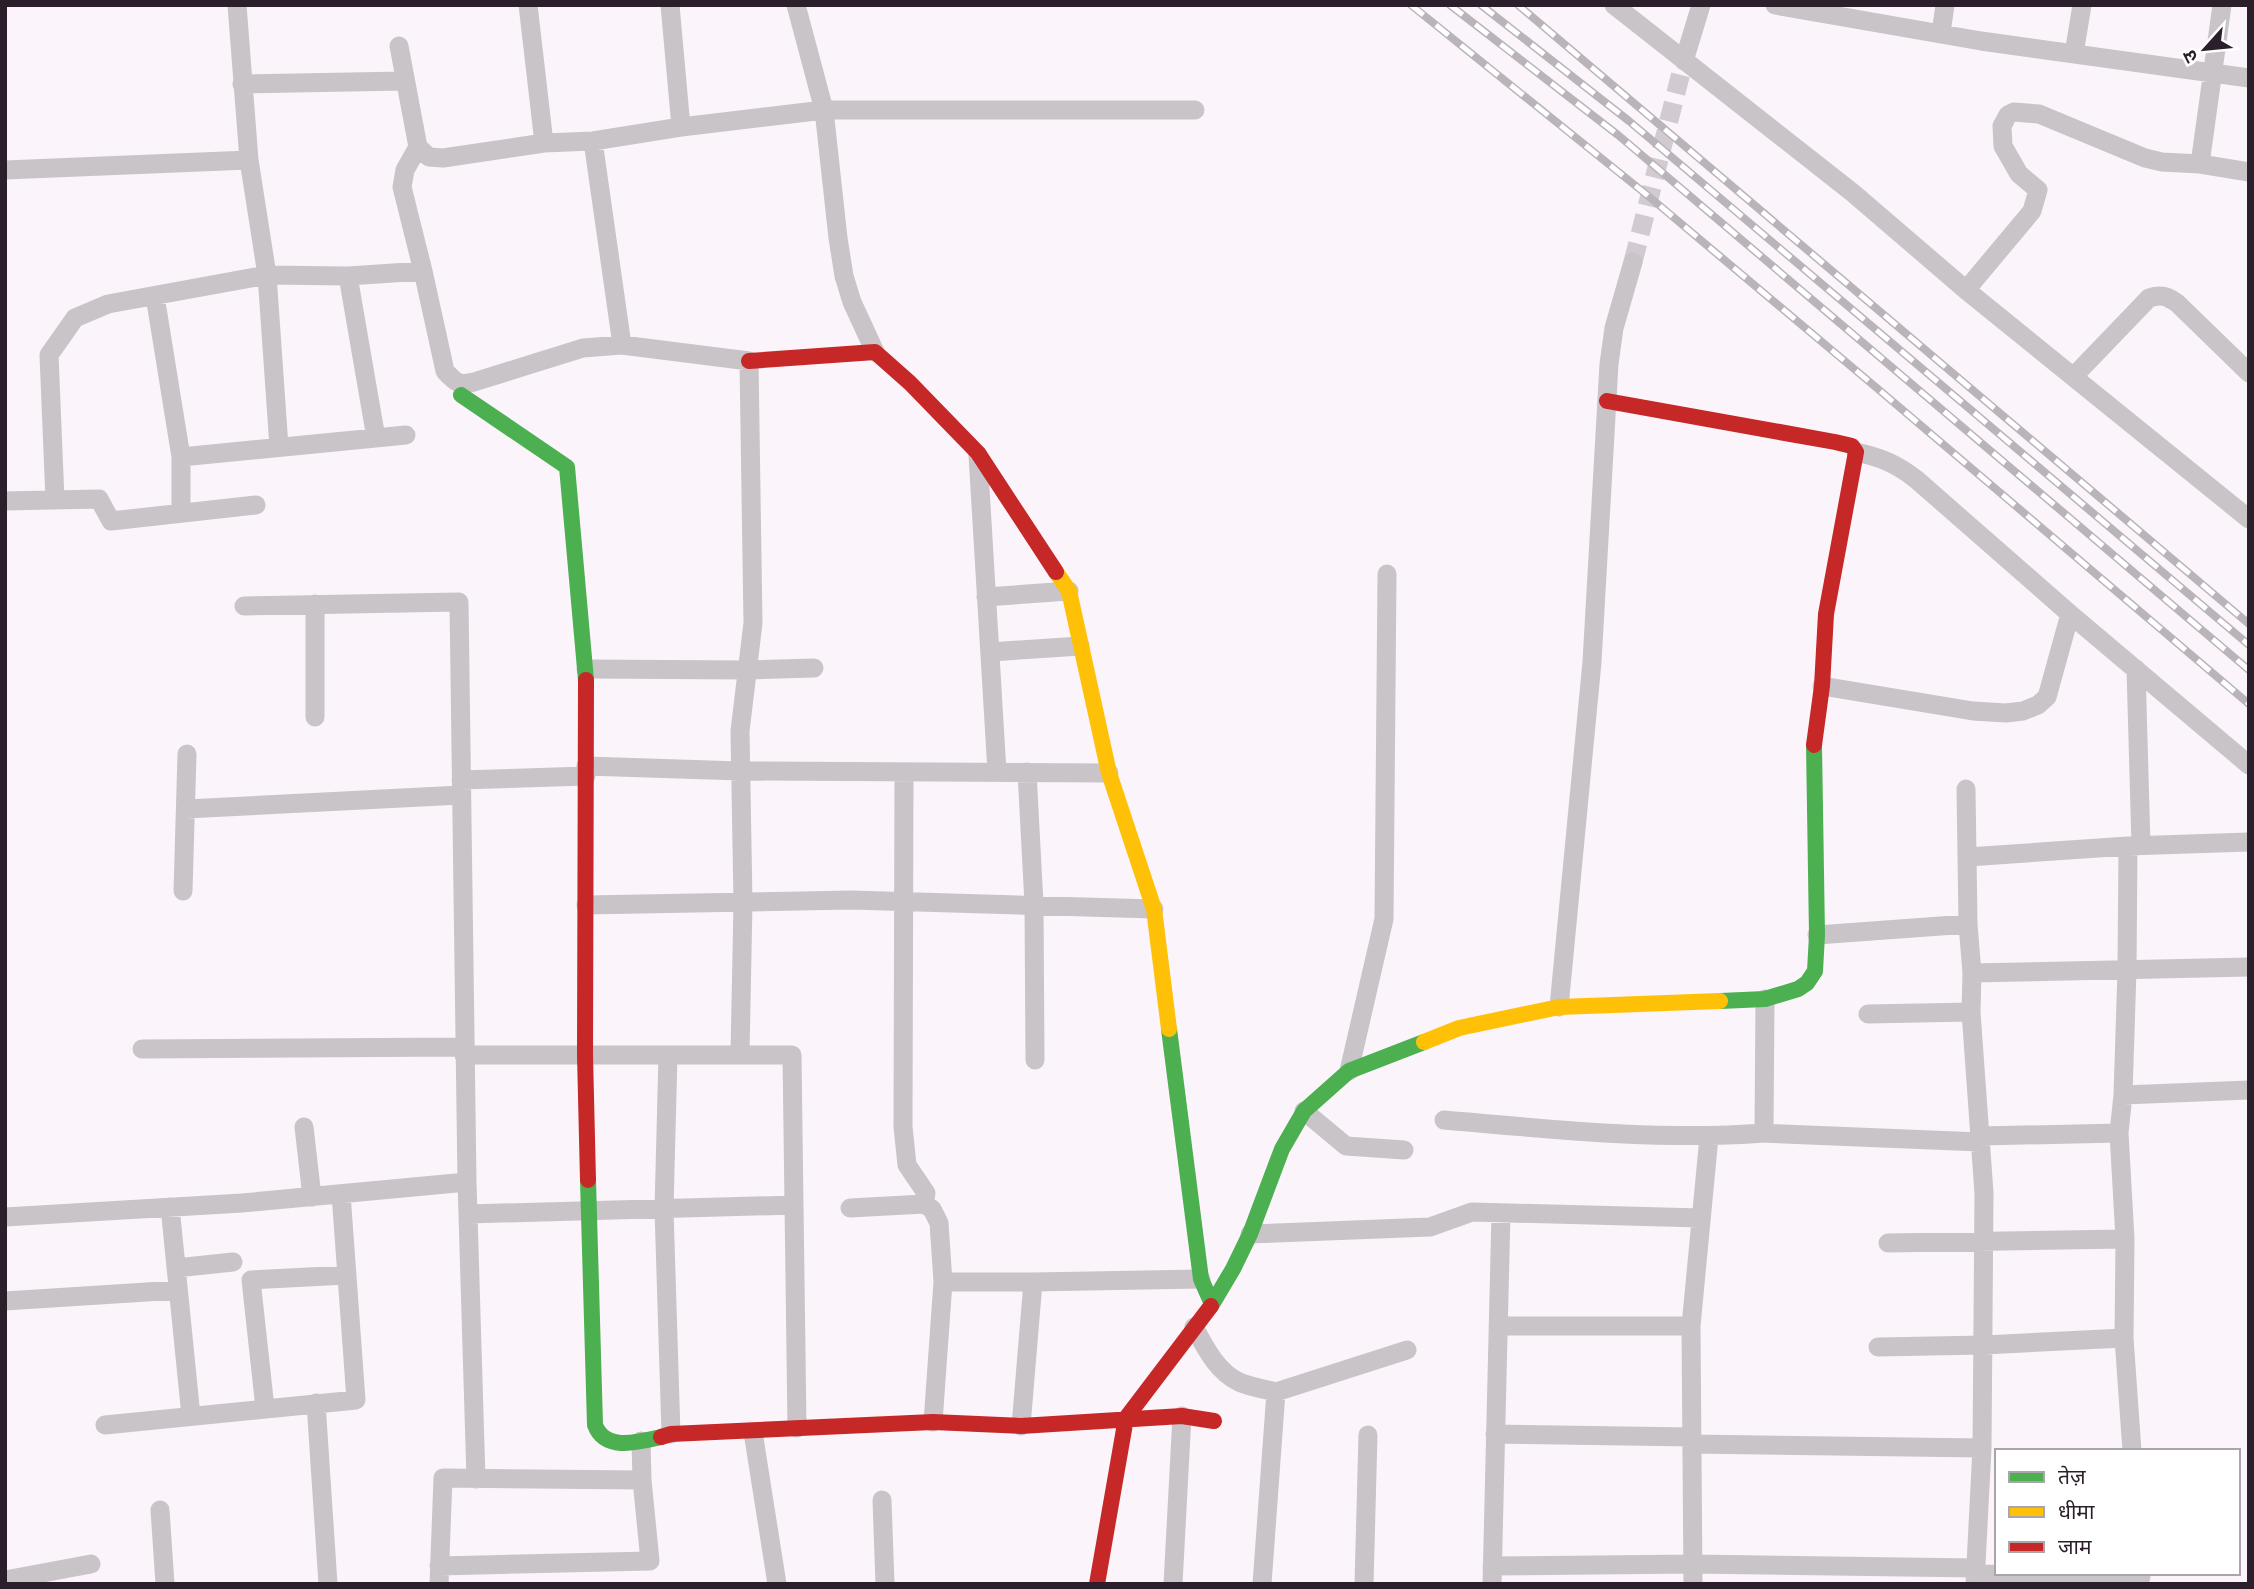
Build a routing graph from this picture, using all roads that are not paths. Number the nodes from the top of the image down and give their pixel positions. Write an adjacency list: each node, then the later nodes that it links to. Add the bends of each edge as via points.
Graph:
1 (237, 5): 18 (street)
2 (528, 5): 23 (street)
3 (670, 5): 21 (street)
4 (796, 5): 19 (street)
5 (1701, 5): 14 (street)
6 (1775, 5): 11 (street)
7 (1945, 5): 11 (street)
8 (2082, 5): 13 (street)
9 (2222, 5): 15 (street)
10 (1615, 6): 14 (street)
11 (1941, 33): 13 (street)
12 (399, 46): 17 (street)
13 (2074, 54): 15 (street)
14 (1684, 61): 33 (street, via 1853,193)
15 (2212, 74): 16 (street); 26 (street)
16 (2249, 78)
17 (404, 81): 18 (street); 24 (street)
18 (243, 84): 25 (street)
19 (824, 110): 20 (street); 21 (street); 36 (street, via 844,276)
20 (1195, 110)
21 (681, 127): 22 (street)
22 (593, 141): 23 (street); 35 (street)
23 (544, 143): 24 (street, via 443,158 429,156)
24 (418, 147): 30 (street, via 405,170 402,187)
25 (248, 160): 27 (street); 31 (street)
26 (2200, 163): 28 (street); 33 (street, via 2146,158 2039,114 2014,112 2002,126 2003,146 2020,174 2038,190 2032,211)
27 (5, 170)
28 (2249, 172)
29 (1633, 262): 41 (street, via 1614,328)
30 (423, 271): 32 (street); 35 (street, via 445,371 462,385 583,348)
31 (267, 275): 32 (street); 34 (street); 44 (street)
32 (348, 276): 43 (street)
33 (1966, 290): 39 (street)
34 (155, 296): 47 (street); 49 (street, via 108,304 75,318 49,355)
35 (621, 345): 37 (street)
36 (875, 352): 37 (street); 46 (street)
37 (749, 361): 64 (street, via 753,623)
38 (2249, 373): 39 (street, via 2177,303 2157,295)
39 (2074, 376): 52 (street)
40 (461, 395): 61 (street, via 567,467)
41 (1607, 401): 45 (street, via 1835,442 1852,446); 93 (street, via 1592,662)
42 (406, 435): 43 (street)
43 (376, 438): 44 (street)
44 (279, 447): 47 (street)
45 (1856, 452): 58 (street, via 1900,466); 65 (street, via 1826,614)
46 (978, 453): 54 (street); 55 (street)
47 (181, 457): 51 (street)
48 (5, 500): 49 (street)
49 (55, 500): 51 (street, via 99,499 111,521)
50 (256, 505): 51 (street)
51 (181, 513)
52 (2249, 519)
53 (1387, 575): 102 (street, via 1384,919)
54 (1069, 591): 55 (street); 59 (street)
55 (986, 597): 60 (street)
56 (315, 604): 57 (street); 66 (street); 75 (street, via 459,602)
57 (244, 606)
58 (2070, 614): 63 (street); 65 (street, via 2047,697 2023,711 1973,711)
59 (1080, 646): 60 (street); 74 (street)
60 (990, 652): 72 (street)
61 (586, 668): 64 (street); 69 (street)
62 (814, 668): 64 (street)
63 (2136, 669): 68 (street); 79 (street)
64 (746, 670): 70 (street)
65 (1822, 686): 88 (street, via 1813,754)
66 (315, 717)
67 (187, 754): 77 (street)
68 (2249, 765)
69 (586, 771): 70 (street); 75 (street); 85 (street)
70 (741, 771): 71 (street); 83 (street)
71 (904, 772): 72 (street); 82 (street)
72 (997, 772): 73 (street)
73 (1027, 772): 74 (street); 84 (street)
74 (1109, 773): 86 (street)
75 (461, 788): 77 (street); 97 (street)
76 (1966, 789): 80 (street)
77 (186, 809): 81 (street)
78 (2249, 842): 79 (street)
79 (2134, 846): 80 (street); 90 (street)
80 (1968, 857): 87 (street)
81 (183, 891)
82 (904, 901): 83 (street); 84 (street); 116 (street, via 903,1128 906,1165 926,1193)
83 (743, 902): 85 (street); 100 (street)
84 (1034, 904): 86 (street); 101 (street)
85 (586, 905): 98 (street)
86 (1154, 909): 133 (street)
87 (1968, 923): 88 (street); 91 (street)
88 (1817, 935): 92 (street, via 1815,971 1807,983)
89 (2249, 967): 90 (street)
90 (2127, 970): 91 (street); 104 (street)
91 (1972, 973): 94 (street)
92 (1765, 999): 93 (street); 108 (street, via 1764,1133)
93 (1559, 1007): 102 (street, via 1458,1028)
94 (1971, 1013): 95 (street); 111 (street)
95 (1868, 1014)
96 (142, 1048): 97 (street)
97 (464, 1051): 98 (street); 113 (street)
98 (585, 1055): 99 (street); 121 (street)
99 (668, 1055): 100 (street); 120 (street)
100 (740, 1055): 117 (street, via 792,1055)
101 (1035, 1060)
102 (1349, 1071): 105 (street)
103 (2249, 1090): 104 (street)
104 (2123, 1095): 109 (street)
105 (1304, 1111): 112 (street, via 1346,1146); 126 (street, via 1282,1149)
106 (1444, 1120): 110 (street)
107 (304, 1127): 115 (street)
108 (1760, 1133): 110 (street); 111 (street)
109 (2119, 1133): 111 (street); 127 (street)
110 (1709, 1137): 125 (street)
111 (1980, 1139): 128 (street)
112 (1404, 1150)
113 (467, 1182): 114 (street); 123 (street)
114 (341, 1194): 115 (street); 132 (street)
115 (312, 1196): 118 (street)
116 (924, 1204): 119 (street); 134 (street, via 939,1223)
117 (794, 1205): 120 (street); 156 (street)
118 (170, 1207): 124 (street); 131 (street)
119 (850, 1208)
120 (664, 1209): 121 (street); 158 (street)
121 (590, 1212): 123 (street); 162 (street, via 595,1425 612,1443)
122 (1501, 1213): 125 (street); 126 (street, via 1472,1212 1430,1227); 139 (street)
123 (468, 1214): 165 (street)
124 (6, 1218)
125 (1701, 1218): 140 (street)
126 (1250, 1234): 138 (street)
127 (2125, 1239): 128 (street); 142 (street)
128 (1984, 1241): 129 (street); 143 (street)
129 (1888, 1242)
130 (233, 1262): 131 (street)
131 (176, 1268): 136 (street)
132 (347, 1275): 147 (street, via 356,1400); 148 (street, via 251,1280)
133 (1201, 1279): 135 (street); 138 (street)
134 (943, 1282): 135 (street); 153 (street)
135 (1033, 1282): 155 (street)
136 (178, 1290): 137 (street); 149 (street)
137 (5, 1301)
138 (1212, 1304): 141 (street)
139 (1498, 1326): 140 (street); 159 (street)
140 (1691, 1326): 161 (street)
141 (1194, 1327): 146 (street, via 1209,1354 1238,1382); 151 (street)
142 (2124, 1338): 143 (street); 164 (street)
143 (1984, 1345): 144 (street); 163 (street)
144 (1878, 1347)
145 (1407, 1350): 146 (street)
146 (1276, 1392): 184 (street)
147 (316, 1403): 148 (street); 179 (street)
148 (265, 1408): 149 (street)
149 (191, 1416): 154 (street)
150 (1182, 1416): 151 (street); 152 (street); 183 (street)
151 (1126, 1418): 155 (street); 182 (street)
152 (1214, 1421)
153 (933, 1422): 155 (street); 156 (street)
154 (105, 1425)
155 (1021, 1426)
156 (797, 1428): 157 (street)
157 (753, 1432): 158 (street); 180 (street)
158 (671, 1434): 162 (street)
159 (1495, 1434): 161 (street); 174 (street)
160 (1368, 1435): 185 (street)
161 (1692, 1440): 163 (street); 172 (street)
162 (641, 1441): 167 (street)
163 (1982, 1448): 168 (street)
164 (2132, 1449)
165 (476, 1479): 167 (street); 173 (street, via 443,1478)
166 (1995, 1479): 168 (street)
167 (642, 1480): 173 (street, via 650,1561)
168 (1980, 1490): 175 (street)
169 (882, 1500): 181 (street)
170 (160, 1510): 178 (street)
171 (91, 1564): 177 (street)
172 (1693, 1564): 174 (street); 175 (street); 186 (street)
173 (439, 1575)
174 (1492, 1575)
175 (1975, 1575): 176 (street)
176 (2141, 1578)
177 (5, 1580)
178 (164, 1584)
179 (328, 1584)
180 (777, 1584)
181 (885, 1584)
182 (1097, 1584)
183 (1173, 1584)
184 (1262, 1584)
185 (1364, 1584)
186 (1693, 1584)

